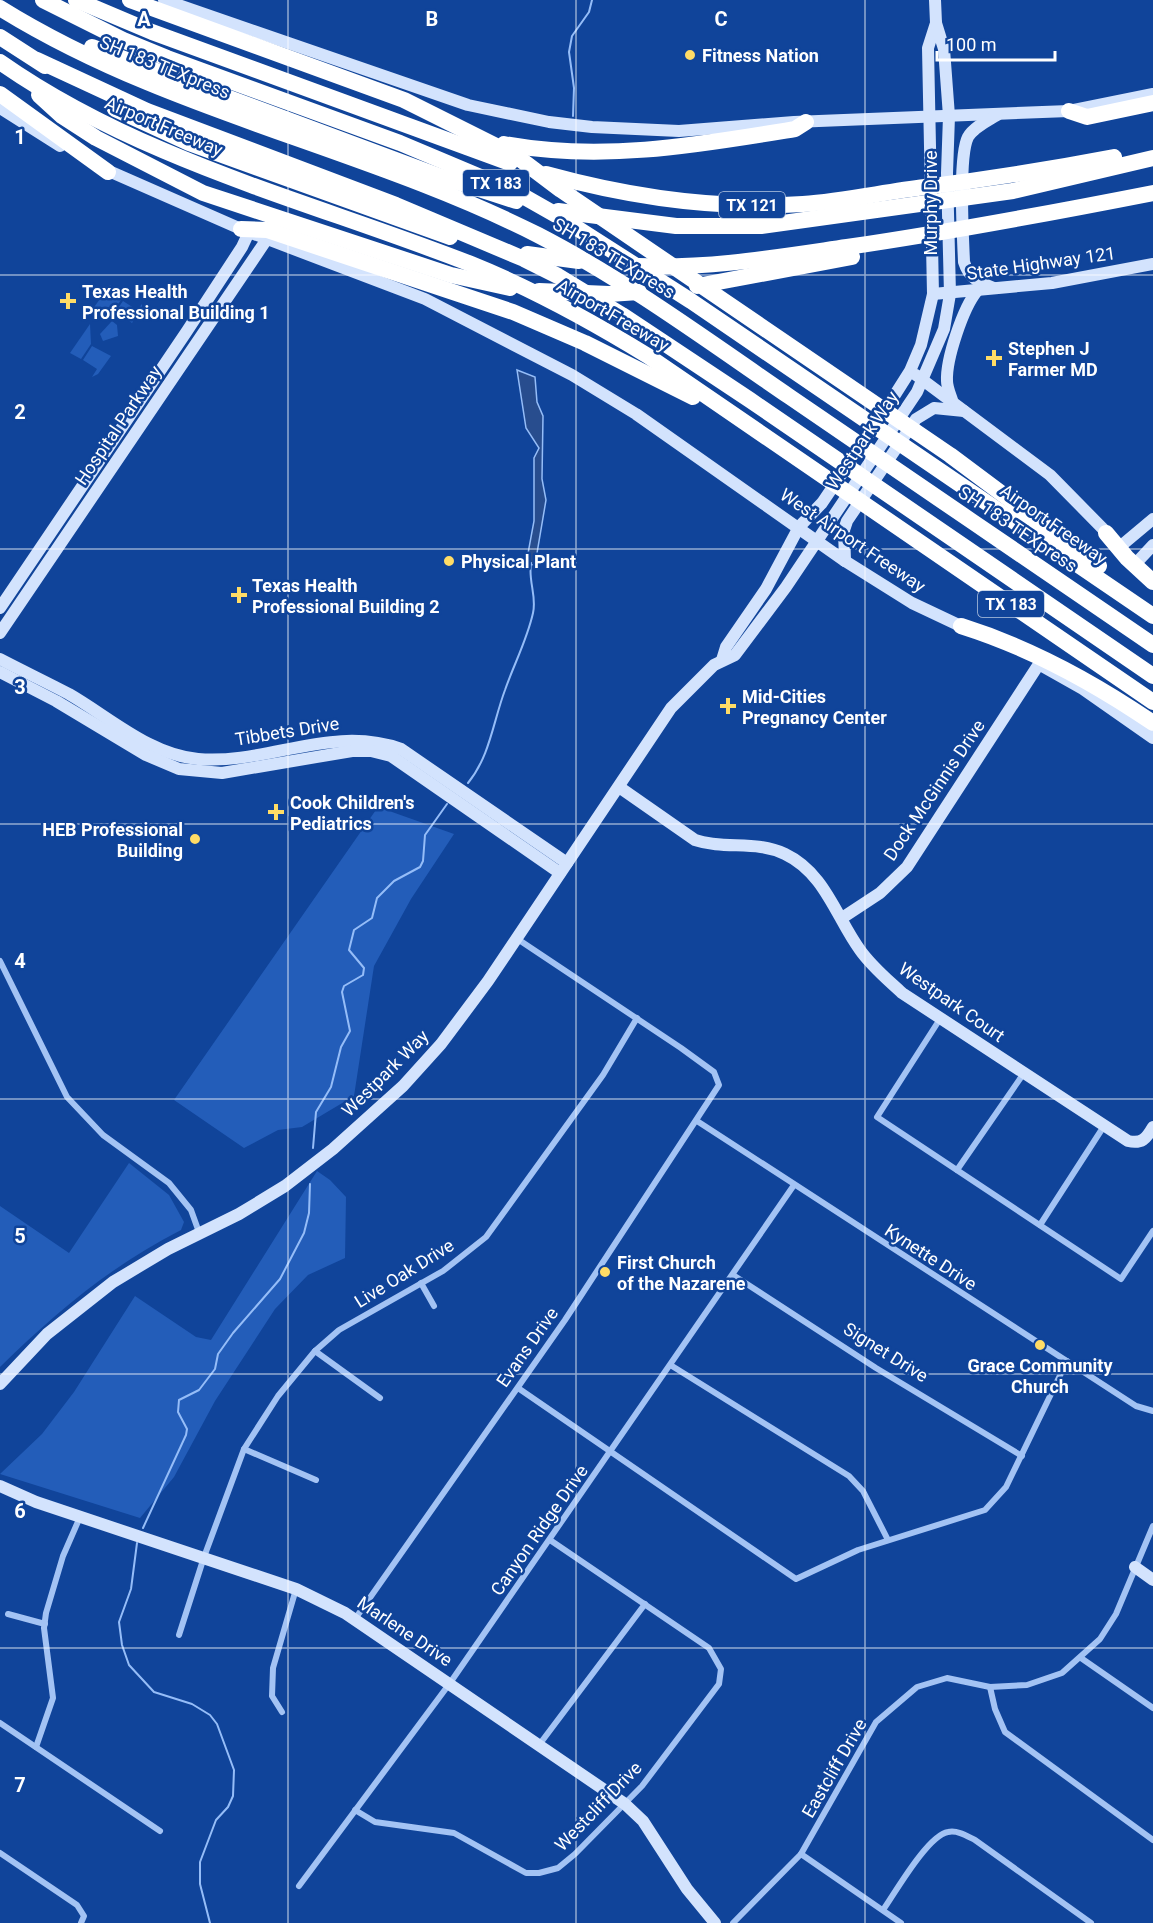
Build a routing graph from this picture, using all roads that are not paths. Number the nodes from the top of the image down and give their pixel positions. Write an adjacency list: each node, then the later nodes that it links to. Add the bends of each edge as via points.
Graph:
1 (43, 0): 50 (highway, Airport Freeway / TX 183, via 167,58 400,143 514,191 691,301)
2 (76, 0): 12 (highway, TX 121)
3 (130, 0): 50 (highway, via 404,100 516,156 1004,493 1109,573)
4 (164, 0): 21 (main road, via 429,92 508,114 634,130 679,131)
5 (935, 0): 7 (main road, Murphy Drive)
6 (0, 6): 23 (highway, via 122,60 436,175 525,204 633,223 716,228 803,221 1013,191); 55 (highway, SH 183 TEXpress, via 68,47 157,88 461,200 573,254 658,307)
7 (936, 23): 19 (main road, Murphy Drive, via 928,48); 20 (main road, Murphy Drive, via 944,49)
8 (0, 38): 9 (highway)
9 (37, 60): 26 (highway, via 81,91 172,135 424,229 487,247 553,258 644,266 695,265 808,253); 60 (highway, via 147,111 425,217 558,276 740,393)
10 (0, 62): 11 (highway, Airport Freeway)
11 (24, 79): 26 (highway, via 62,116 164,176 248,210 486,284 609,294 664,291 1022,226); 37 (highway, Airport Freeway / TX 183, via 104,123 187,160 472,264 538,294 604,329)
12 (299, 85): 21 (highway, via 319,87 458,135 520,147 591,153 662,150 795,129); 22 (highway, TX 121, via 527,169 581,184 676,201 802,204 1010,177)
13 (0, 94): 24 (highway)
14 (1153, 94): 17 (main road)
15 (1153, 104): 17 (highway, via 1087,117)
16 (0, 108): 24 (main road)
17 (1069, 111): 18 (main road)
18 (998, 114): 20 (main road); 30 (main road, via 969,135 963,164 967,273 979,283)
19 (928, 116): 20 (main road); 21 (main road); 32 (main road, Murphy Drive)
20 (949, 116): 33 (main road, Murphy Drive)
21 (806, 122)
22 (1153, 150)
23 (1153, 158)
24 (108, 172): 27 (main road)
25 (1153, 193): 26 (highway)
26 (1038, 215)
27 (245, 230): 28 (main road); 37 (highway, via 267,230 458,292 585,343 685,394); 40 (main road, Hospital Parkway, via 242,247)
28 (267, 239): 40 (main road, Hospital Parkway); 41 (main road, West Airport Freeway, via 425,299 572,375 636,414)
29 (1153, 264): 30 (main road, State Highway 121, via 1052,284)
30 (998, 289): 31 (main road, State Highway 121)
31 (977, 291): 33 (main road, State Highway 121); 36 (main road, via 968,303 948,369)
32 (933, 294): 33 (main road, State Highway 121); 34 (main road, Murphy Drive, via 921,345)
33 (950, 294): 35 (main road, Murphy Drive, via 944,329)
34 (910, 371): 35 (main road, Airport Freeway); 41 (main road, Westpark Way, via 822,503)
35 (922, 379): 36 (main road, Airport Freeway); 43 (main road, Westpark Way)
36 (952, 400): 38 (main road, Airport Freeway)
37 (717, 404): 61 (highway, Airport Freeway / TX 183)
38 (968, 412): 42 (main road, Airport Freeway, via 1050,475); 47 (main road, via 934,408 916,419 847,521)
39 (1153, 519): 44 (main road)
40 (63, 526): 51 (main road, Hospital Parkway); 54 (main road, Hospital Parkway)
41 (800, 527): 43 (main road, West Airport Freeway); 57 (main road, Westpark Way, via 766,589 726,646)
42 (1107, 533): 44 (main road, Airport Freeway); 49 (highway)
43 (817, 539): 47 (main road, West Airport Freeway); 57 (main road, Westpark Way, via 735,655)
44 (1122, 545): 46 (main road, Airport Freeway)
45 (1153, 545): 46 (main road)
46 (1139, 560): 48 (main road, Airport Freeway)
47 (846, 561): 53 (main road, West Airport Freeway, via 912,603)
48 (1153, 570)
49 (1153, 582)
50 (1136, 605): 52 (highway, Airport Freeway / TX 183)
51 (0, 608)
52 (1153, 616)
53 (961, 626): 58 (main road, West Airport Freeway); 63 (highway, via 1037,654)
54 (0, 633)
55 (1153, 645)
56 (0, 659): 62 (main road, Tibbets Drive)
57 (722, 660): 70 (main road, Westpark Way, via 692,684 671,708)
58 (1039, 664): 64 (main road, West Airport Freeway); 72 (main road, Dock McGinnis Drive, via 907,867 880,893)
59 (0, 672): 62 (main road, Tibbets Drive)
60 (1153, 676)
61 (1153, 702)
62 (86, 713): 66 (main road, Tibbets Drive); 68 (main road, Tibbets Drive, via 146,755)
63 (1153, 723)
64 (1153, 738)
65 (334, 748): 67 (main road, Tibbets Drive); 69 (main road, Tibbets Drive); 71 (main road, Tibbets Drive, via 364,739 400,748 413,763)
66 (186, 757): 67 (main road, Tibbets Drive); 68 (main road)
67 (230, 757): 69 (main road)
68 (179, 769): 69 (main road, Tibbets Drive)
69 (232, 771)
70 (619, 787): 71 (main road, Westpark Way); 72 (main road, Westpark Court, via 695,840 761,845 787,854 821,882)
71 (563, 868): 73 (main road, Westpark Way)
72 (842, 918): 76 (main road, Westpark Court, via 875,969)
73 (516, 938): 75 (street); 85 (main road, Westpark Way, via 468,1010 403,1086 297,1178)
74 (0, 961): 85 (street, via 67,1097 104,1135 169,1183 191,1210)
75 (637, 1018): 78 (street, Evans Drive, via 717,1077 718,1088); 87 (street, Live Oak Drive, via 603,1074 486,1237)
76 (940, 1018): 77 (main road, Westpark Court); 81 (street, via 877,1117)
77 (1024, 1073): 79 (main road, Westpark Court); 81 (street)
78 (697, 1121): 82 (street, Kynette Drive); 93 (street, Evans Drive)
79 (1104, 1126): 80 (main road, Westpark Court, via 1138,1143); 83 (street)
80 (1153, 1128)
81 (957, 1170): 83 (street)
82 (794, 1185): 86 (street, Canyon Ridge Drive); 90 (street, Kynette Drive)
83 (1041, 1225): 84 (street, via 1121,1279)
84 (1153, 1231)
85 (200, 1234): 92 (main road, Westpark Way, via 113,1282 47,1334)
86 (734, 1275): 91 (street, Canyon Ridge Drive); 98 (street, Signet Drive, via 876,1368)
87 (421, 1283): 88 (street); 89 (street, Live Oak Drive, via 339,1330)
88 (434, 1306)
89 (315, 1350): 94 (street); 96 (street, Live Oak Drive, via 278,1396)
90 (1067, 1361): 95 (street, Kynette Drive, via 1136,1406); 98 (street)
91 (672, 1366): 97 (street, Canyon Ridge Drive); 104 (street, via 849,1476 863,1491)
92 (0, 1384)
93 (518, 1388): 97 (street); 111 (street, Evans Drive)
94 (380, 1398)
95 (1153, 1411)
96 (244, 1449): 99 (street); 105 (street, Live Oak Drive)
97 (611, 1453): 103 (street, Canyon Ridge Drive); 104 (street, via 791,1578 803,1577)
98 (1022, 1456): 104 (street, via 1006,1487 985,1510)
99 (316, 1480)
100 (0, 1486): 101 (main road, Marlene Drive)
101 (80, 1516): 105 (main road, Marlene Drive); 112 (street, via 63,1556)
102 (1153, 1526): 106 (street, Eastcliff Drive)
103 (550, 1540): 109 (street); 115 (street, Canyon Ridge Drive)
104 (888, 1540)
105 (204, 1557): 108 (main road, Marlene Drive); 113 (street, Live Oak Drive)
106 (1135, 1568): 107 (main road); 114 (street, Eastcliff Drive, via 1116,1614 1100,1639)
107 (1153, 1580)
108 (296, 1589): 111 (main road, Marlene Drive); 118 (street, via 273,1668 272,1696)
109 (645, 1604): 120 (street); 122 (street, Westcliff Drive, via 709,1648 722,1676 642,1786)
110 (8, 1614): 112 (street)
111 (355, 1619): 115 (main road, Marlene Drive)
112 (45, 1624): 121 (street, via 53,1698)
113 (179, 1635)
114 (1081, 1658): 116 (street, Eastcliff Drive, via 1062,1672 1027,1685); 117 (street)
115 (450, 1683): 120 (main road, Marlene Drive); 123 (street, Canyon Ridge Drive)
116 (990, 1687): 125 (street, via 994,1709 1005,1732); 127 (street, Eastcliff Drive, via 947,1678 917,1687 876,1722)
117 (1153, 1708)
118 (282, 1712)
119 (0, 1723): 121 (street)
120 (539, 1745): 122 (main road, Marlene Drive)
121 (36, 1747): 124 (street)
122 (625, 1803): 123 (street, Westcliff Drive, via 558,1868 539,1873 513,1867 454,1833 375,1822); 131 (main road, Marlene Drive, via 643,1821 687,1889)
123 (356, 1810): 128 (street, Canyon Ridge Drive)
124 (160, 1831)
125 (1153, 1840)
126 (0, 1853): 130 (street, via 82,1910)
127 (801, 1854): 129 (street); 132 (street, Eastcliff Drive)
128 (299, 1886)
129 (883, 1910): 133 (street); 134 (street, via 931,1842 948,1832 975,1840)
130 (81, 1923)
131 (715, 1923)
132 (733, 1923)
133 (901, 1923)
134 (1091, 1923)

